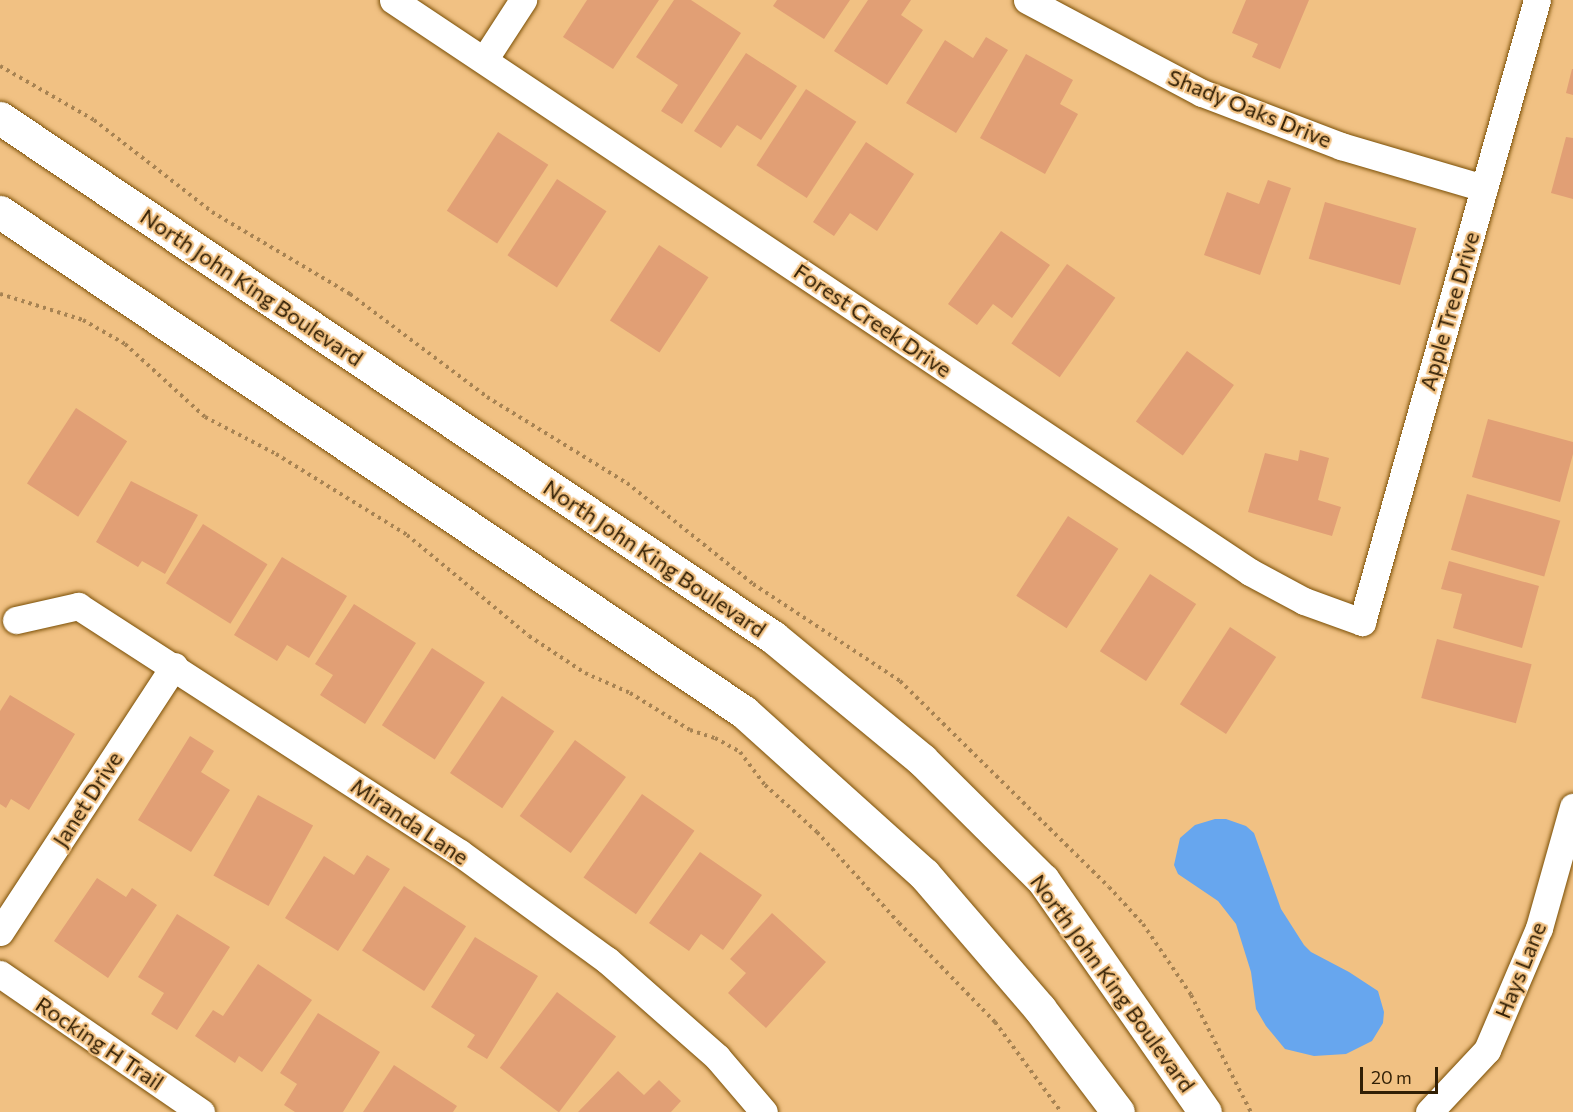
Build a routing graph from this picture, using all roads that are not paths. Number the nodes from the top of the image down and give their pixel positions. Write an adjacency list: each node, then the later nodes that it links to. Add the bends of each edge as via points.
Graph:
1 (393, 0): 5 (street, Forest Creek Drive)
2 (523, 0): 5 (street)
3 (1027, 0): 7 (street, Shady Oaks Drive, via 1202,93 1341,146)
4 (1537, 0): 7 (street, Apple Tree Drive)
5 (484, 60): 10 (street, Forest Creek Drive, via 1250,572 1304,601)
6 (0, 118): 18 (main road, North John King Boulevard, via 773,637 922,760 1043,880)
7 (1484, 188): 10 (street, Apple Tree Drive)
8 (0, 212): 17 (main road, via 744,712 924,874 1040,1009)
9 (16, 620): 11 (street, Miranda Lane, via 78,606)
10 (1362, 622)
11 (174, 666): 13 (street, Janet Drive); 16 (street, Miranda Lane, via 460,853 608,960 717,1057)
12 (1573, 807): 19 (street, Hays Lane, via 1539,928 1487,1050)
13 (0, 932)
14 (0, 974): 15 (street, Rocking H Trail)
15 (201, 1112)
16 (764, 1112)
17 (1118, 1112)
18 (1205, 1112)
19 (1429, 1112)

